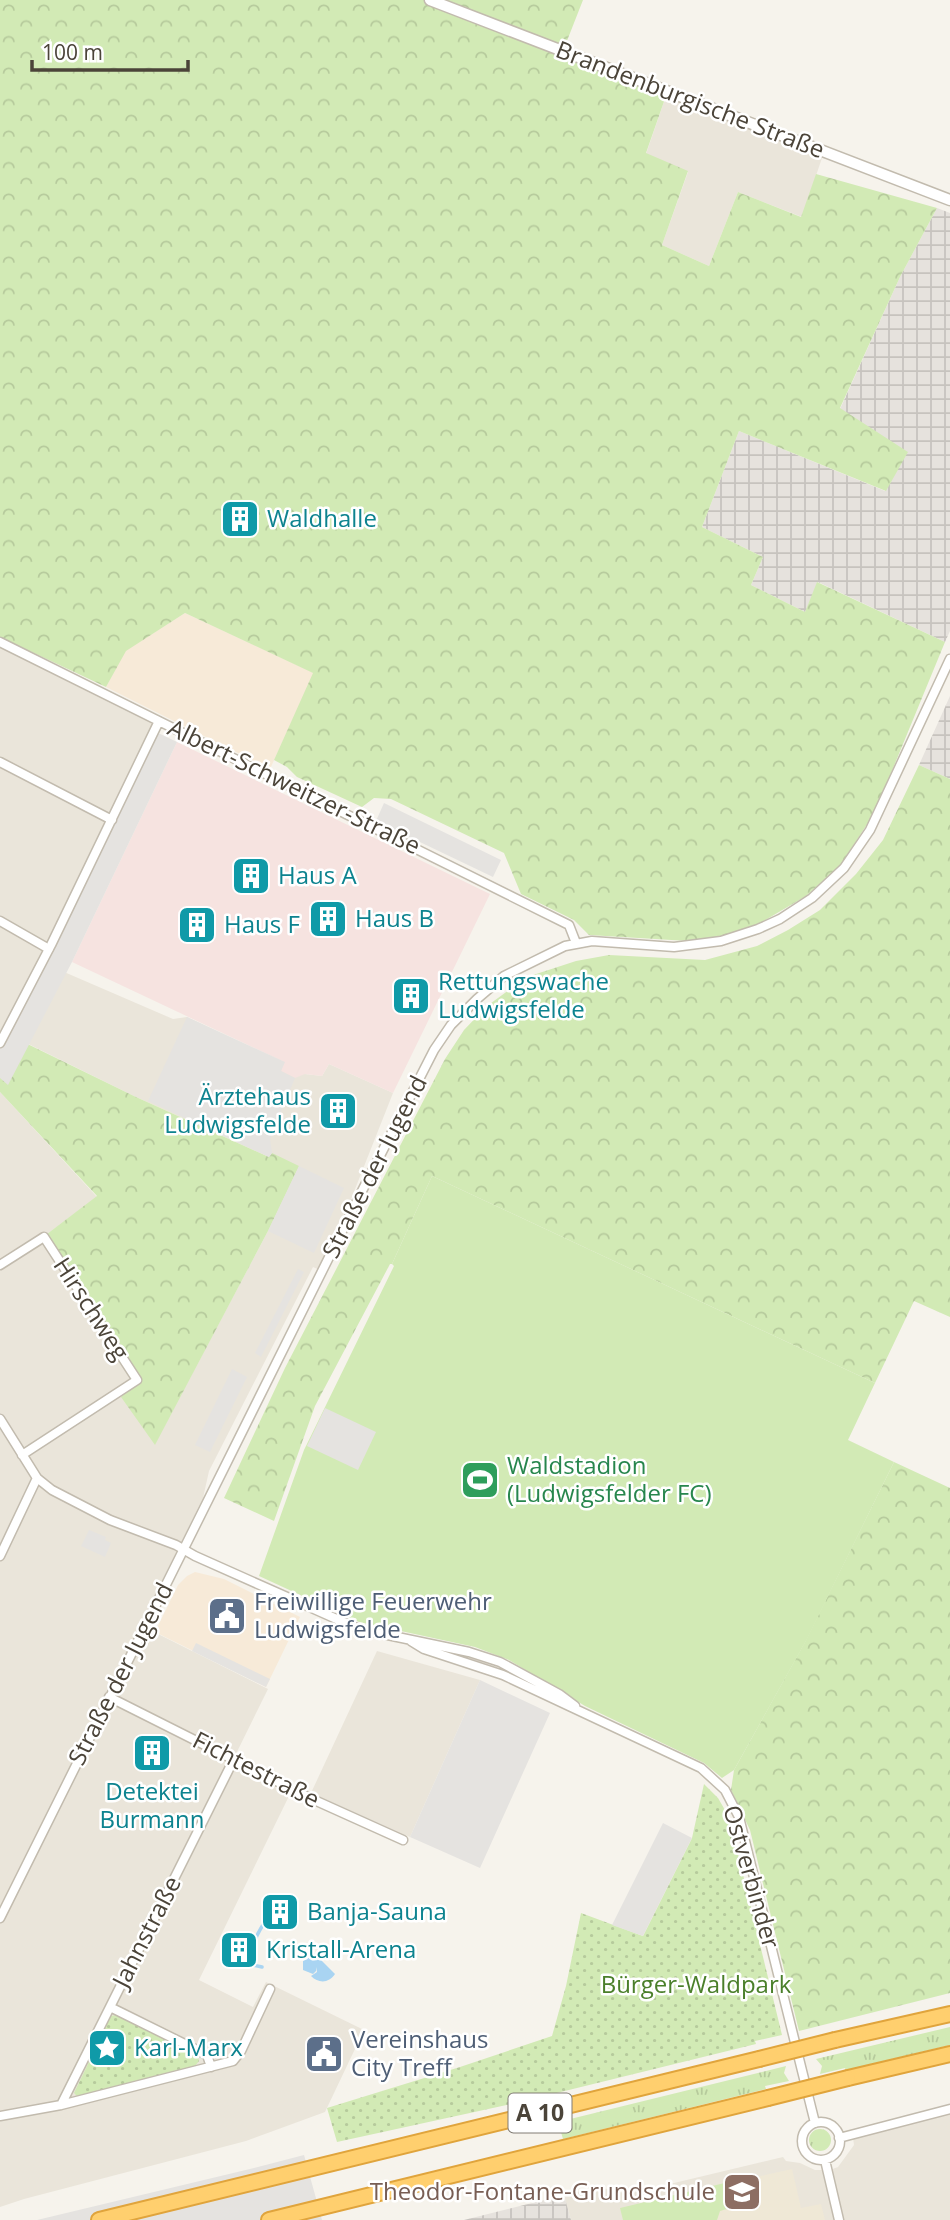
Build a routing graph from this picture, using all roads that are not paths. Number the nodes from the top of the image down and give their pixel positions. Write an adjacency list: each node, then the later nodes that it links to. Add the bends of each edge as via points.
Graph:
1 (430, 0): 2 (street, Brandenburgische Straße)
2 (950, 200)
3 (0, 642): 5 (street, Albert-Schweitzer-Straße)
4 (950, 659): 9 (street, Straße der Jugend, via 870,830 844,868 812,898 769,924 720,941 674,947)
5 (159, 721): 7 (street); 9 (street, Albert-Schweitzer-Straße, via 569,925)
6 (0, 762): 7 (street)
7 (113, 820): 10 (street)
8 (0, 921): 10 (street)
9 (576, 943): 16 (street, Straße der Jugend, via 504,976 440,1041)
10 (49, 949): 11 (street)
11 (0, 1043)
12 (0, 1265): 14 (street, Hirschweg, via 44,1237 137,1380)
13 (0, 1419): 14 (street)
14 (22, 1455): 15 (street)
15 (37, 1478): 16 (street, via 110,1520); 17 (street)
16 (184, 1549): 18 (street, Straße der Jugend); 30 (street, Ostverbinder, via 359,1629 411,1641 503,1675 701,1768 717,1782 739,1817)
17 (0, 1556)
18 (109, 1697): 19 (street, Fichtestraße); 21 (street, Straße der Jugend)
19 (233, 1759): 20 (street, Fichtestraße); 23 (street, Jahnstraße)
20 (403, 1840)
21 (0, 1918)
22 (270, 1989): 26 (street, via 238,2057)
23 (110, 2007): 26 (street, via 207,2055); 27 (street, Jahnstraße)
24 (950, 2014): 33 (highway, A 10, bridge)
25 (950, 2054): 34 (highway, A 10, bridge)
26 (211, 2067): 27 (street)
27 (61, 2105): 29 (street)
28 (950, 2109): 31 (street)
29 (0, 2116)
30 (815, 2123): 31 (street, via 831,2125); 32 (street, via 805,2130 802,2145 810,2157)
31 (839, 2138): 32 (street, via 835,2153)
32 (825, 2160): 35 (street)
33 (99, 2220)
34 (269, 2220)
35 (839, 2220)

